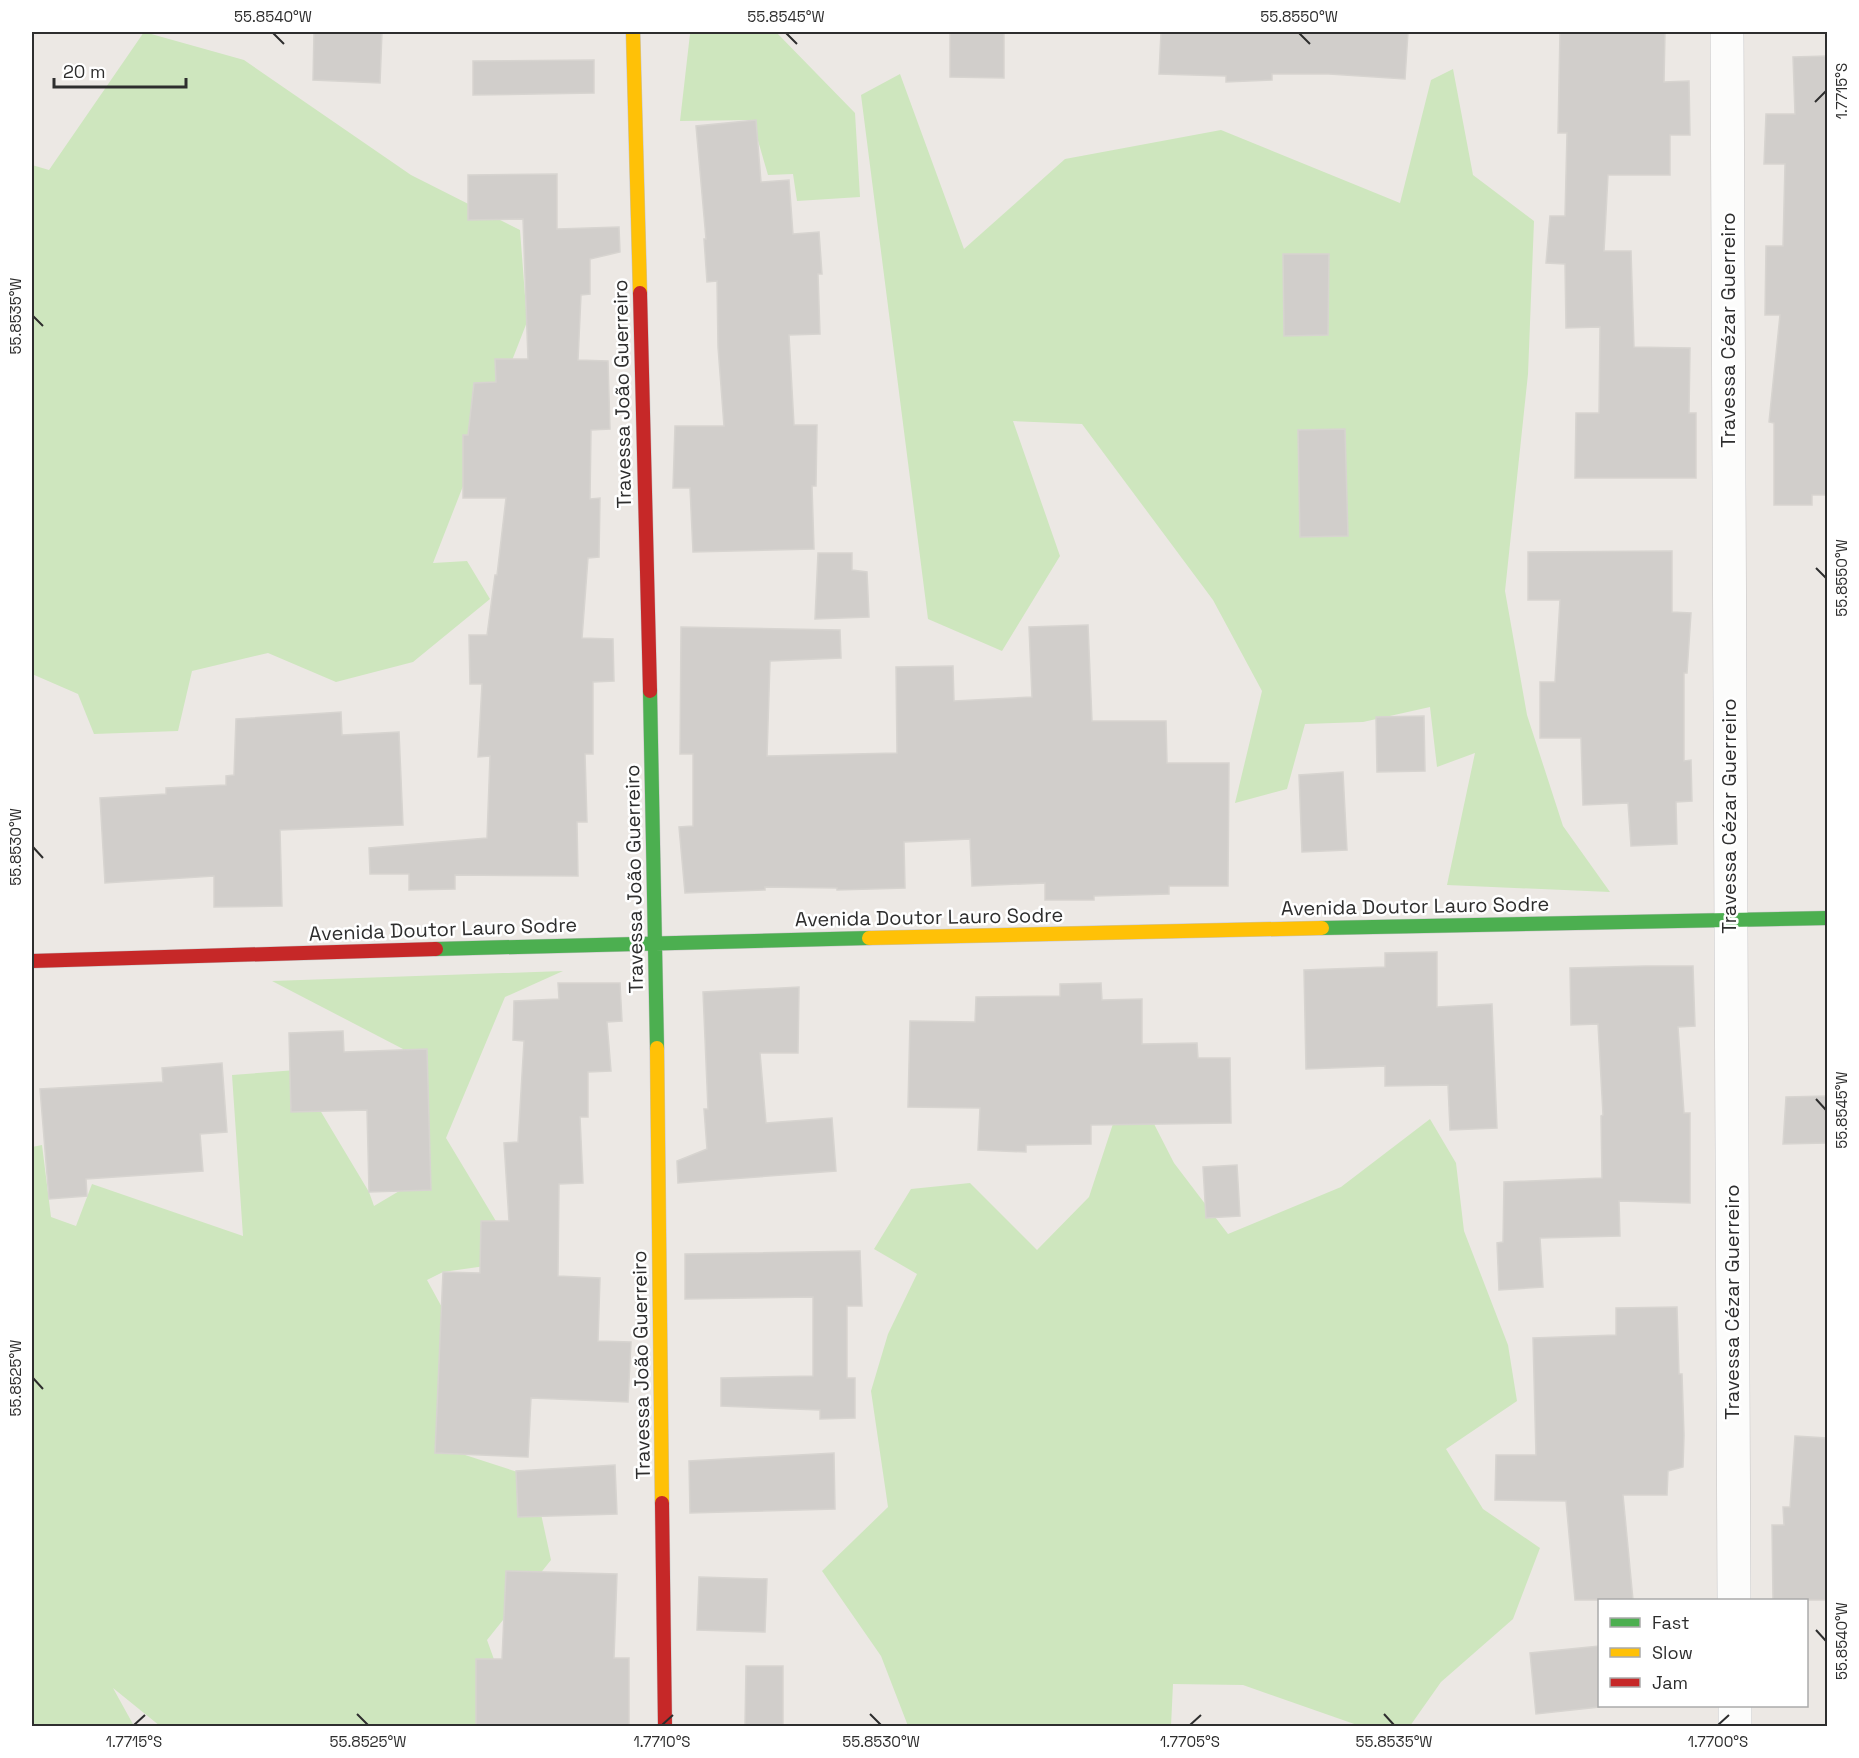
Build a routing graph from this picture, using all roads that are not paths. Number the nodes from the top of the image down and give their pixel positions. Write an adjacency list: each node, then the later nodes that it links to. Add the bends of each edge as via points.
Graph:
1 (633, 32): 5 (street, Travessa João Guerreiro)
2 (1727, 32): 4 (street, Travessa Cézar Guerreiro)
3 (1827, 918): 4 (street, Avenida Doutor Lauro Sodre)
4 (1730, 919): 5 (street, Avenida Doutor Lauro Sodre); 7 (street, Travessa Cézar Guerreiro)
5 (656, 942): 6 (street, Avenida Doutor Lauro Sodre); 9 (street, Travessa João Guerreiro)
6 (32, 960)
7 (1734, 1599)
8 (1735, 1707): 10 (street)
9 (665, 1726)
10 (1735, 1726)

